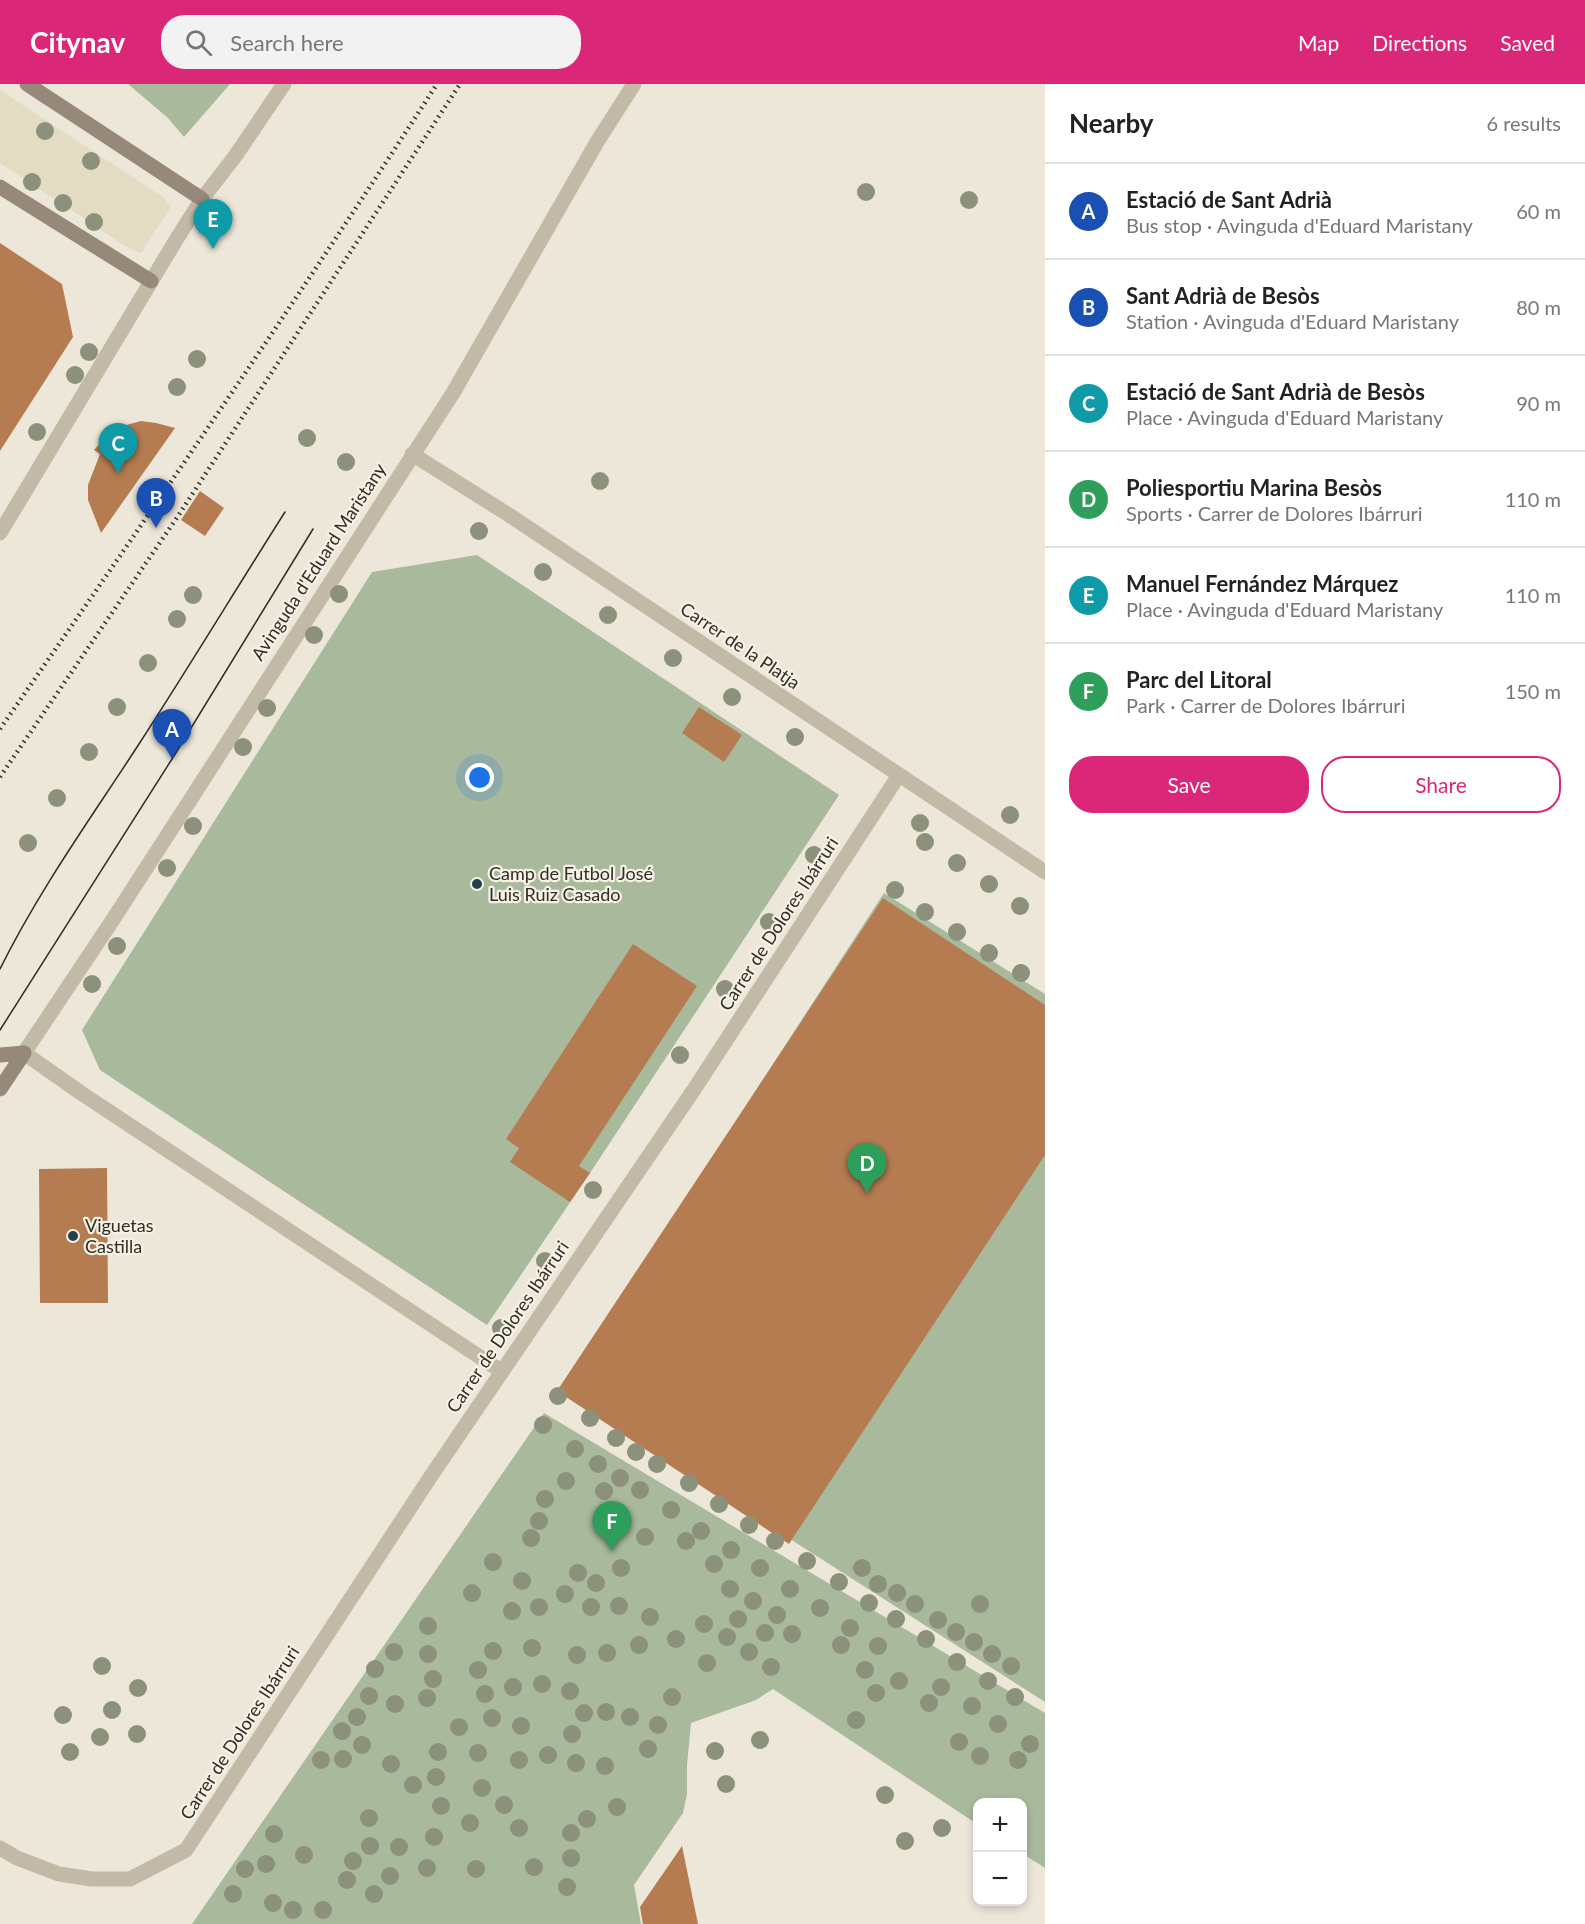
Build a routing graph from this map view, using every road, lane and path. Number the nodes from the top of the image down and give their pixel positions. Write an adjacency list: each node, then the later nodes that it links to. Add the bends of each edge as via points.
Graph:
1 (27, 84): 5 (street)
2 (284, 84): 5 (street)
3 (634, 84): 7 (street, Avinguda d'Eduard Maristany, via 453,393)
4 (0, 187): 6 (street)
5 (202, 199): 6 (street)
6 (151, 281): 8 (street)
7 (412, 454): 9 (street, Carrer de la Platja); 11 (street, Avinguda d'Eduard Maristany)
8 (0, 533)
9 (899, 776): 10 (street, Carrer de la Platja); 14 (street, Carrer de Dolores Ibárruri, via 694,1088)
10 (1045, 872)
11 (24, 1053): 12 (street); 13 (street, Avinguda d'Eduard Maristany); 14 (street)
12 (0, 1055)
13 (0, 1089)
14 (501, 1371): 15 (street, Carrer de Dolores Ibárruri, via 186,1850 130,1879 92,1879 59,1874)
15 (0, 1848)

